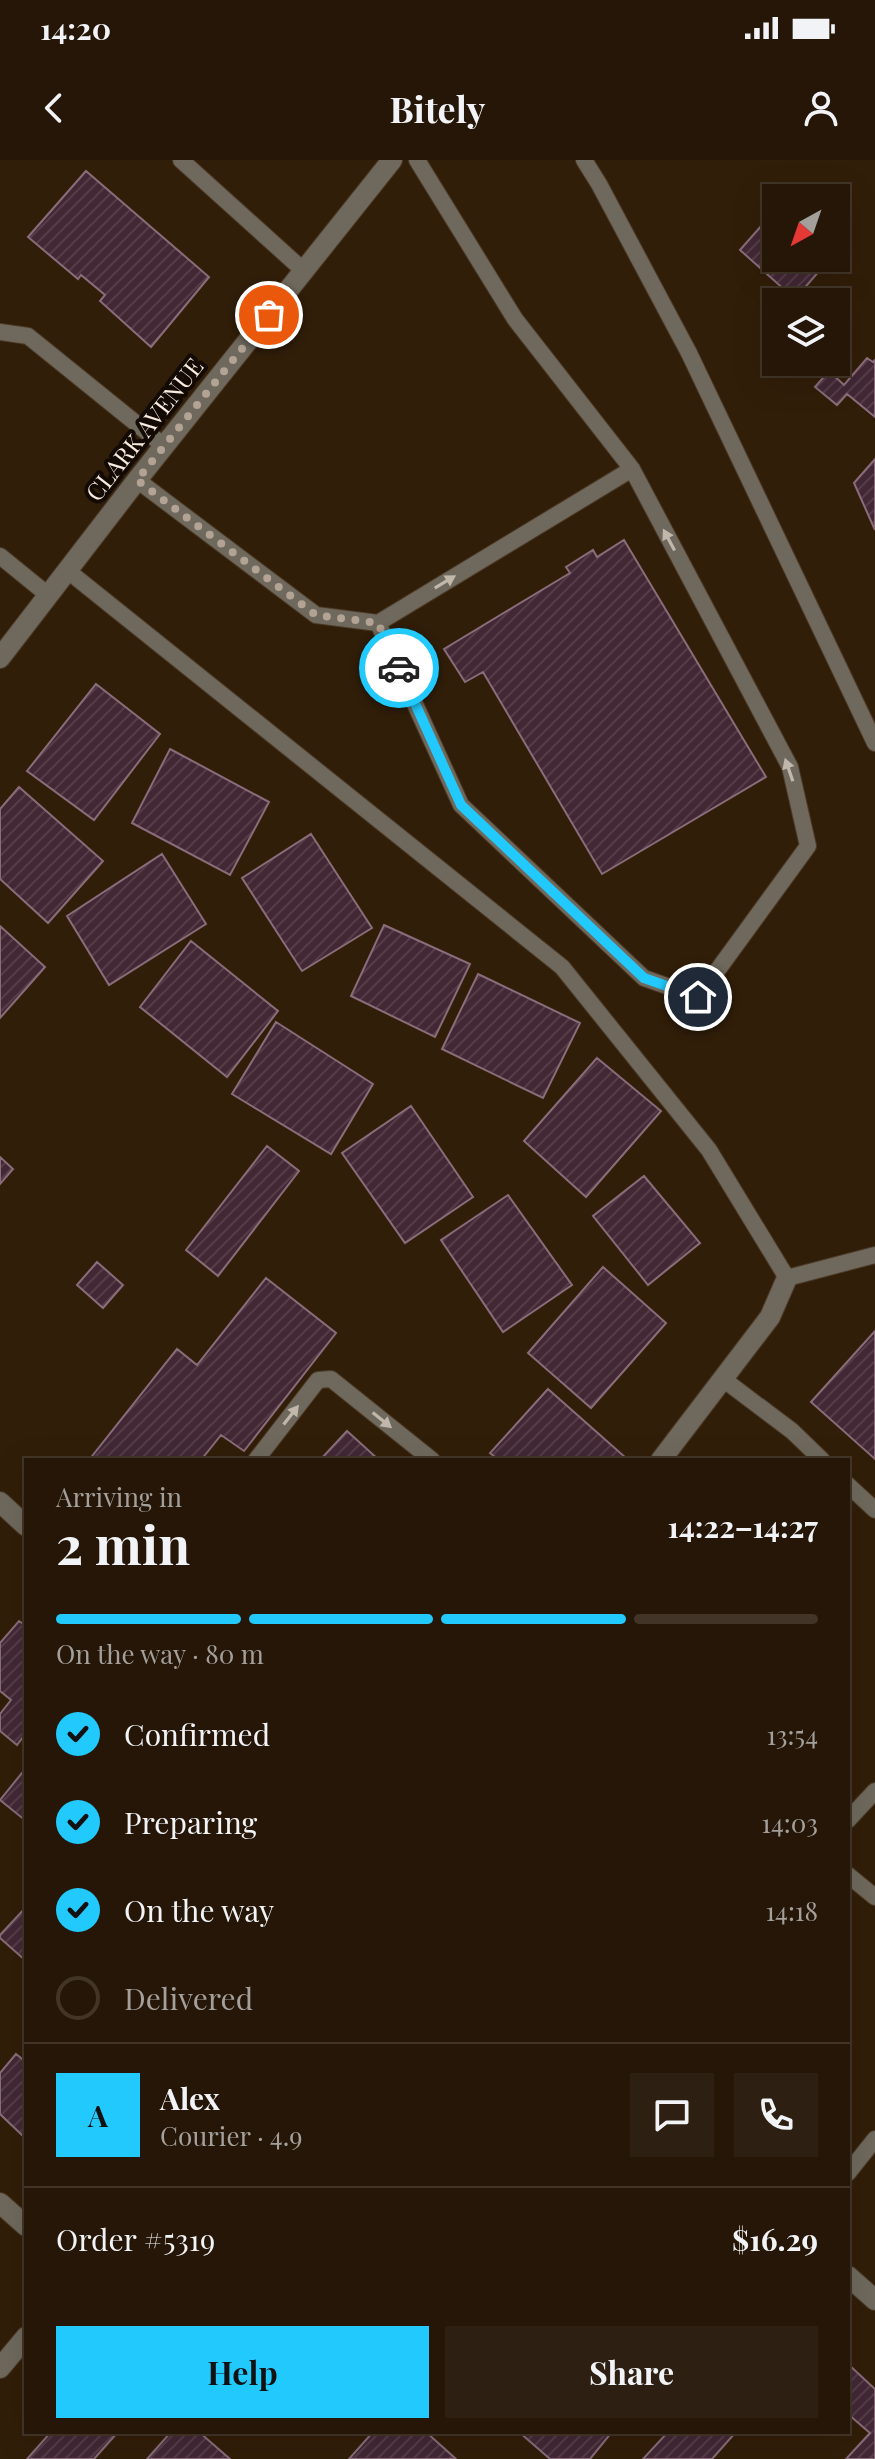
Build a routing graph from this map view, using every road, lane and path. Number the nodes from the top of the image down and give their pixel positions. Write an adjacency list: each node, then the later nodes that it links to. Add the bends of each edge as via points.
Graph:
1 (181, 160): 5 (lane)
2 (392, 160): 5 (street, CLARK AVENUE)
3 (417, 160): 8 (lane, via 515,319)
4 (584, 160): 15 (lane, via 689,353)
5 (304, 271): 7 (street, CLARK AVENUE)
6 (0, 332): 7 (lane, via 28,336)
7 (164, 446): 9 (street, CLARK AVENUE)
8 (632, 469): 13 (lane, one-way to 8); 13 (lane, one-way to 8, via 461,805 644,978 698,997 808,846 790,767)
9 (137, 480): 11 (street, CLARK AVENUE); 13 (lane, via 316,615)
10 (0, 556): 12 (lane)
11 (68, 571): 12 (street, CLARK AVENUE); 17 (lane, via 562,967 709,1150)
12 (48, 595): 14 (street, CLARK AVENUE)
13 (378, 623)
14 (0, 658)
15 (875, 743)
16 (875, 1255): 17 (lane)
17 (787, 1278): 18 (street, via 770,1317)
18 (723, 1379): 21 (street); 22 (lane)
19 (258, 1458): 20 (lane, one-way to 20, via 323,1379 331,1379)
20 (430, 1458)
21 (663, 1458)
22 (820, 1458)
23 (850, 1487): 25 (lane)
24 (0, 1502): 26 (street)
25 (875, 1510)
26 (24, 1524)
27 (875, 1791): 28 (lane)
28 (850, 1818)
29 (850, 1877): 30 (lane)
30 (875, 1897)
31 (875, 2139): 32 (lane)
32 (850, 2170)
33 (0, 2203): 34 (street)
34 (24, 2224)
35 (850, 2277): 36 (street)
36 (872, 2291)
37 (24, 2339): 38 (street)
38 (0, 2368)

